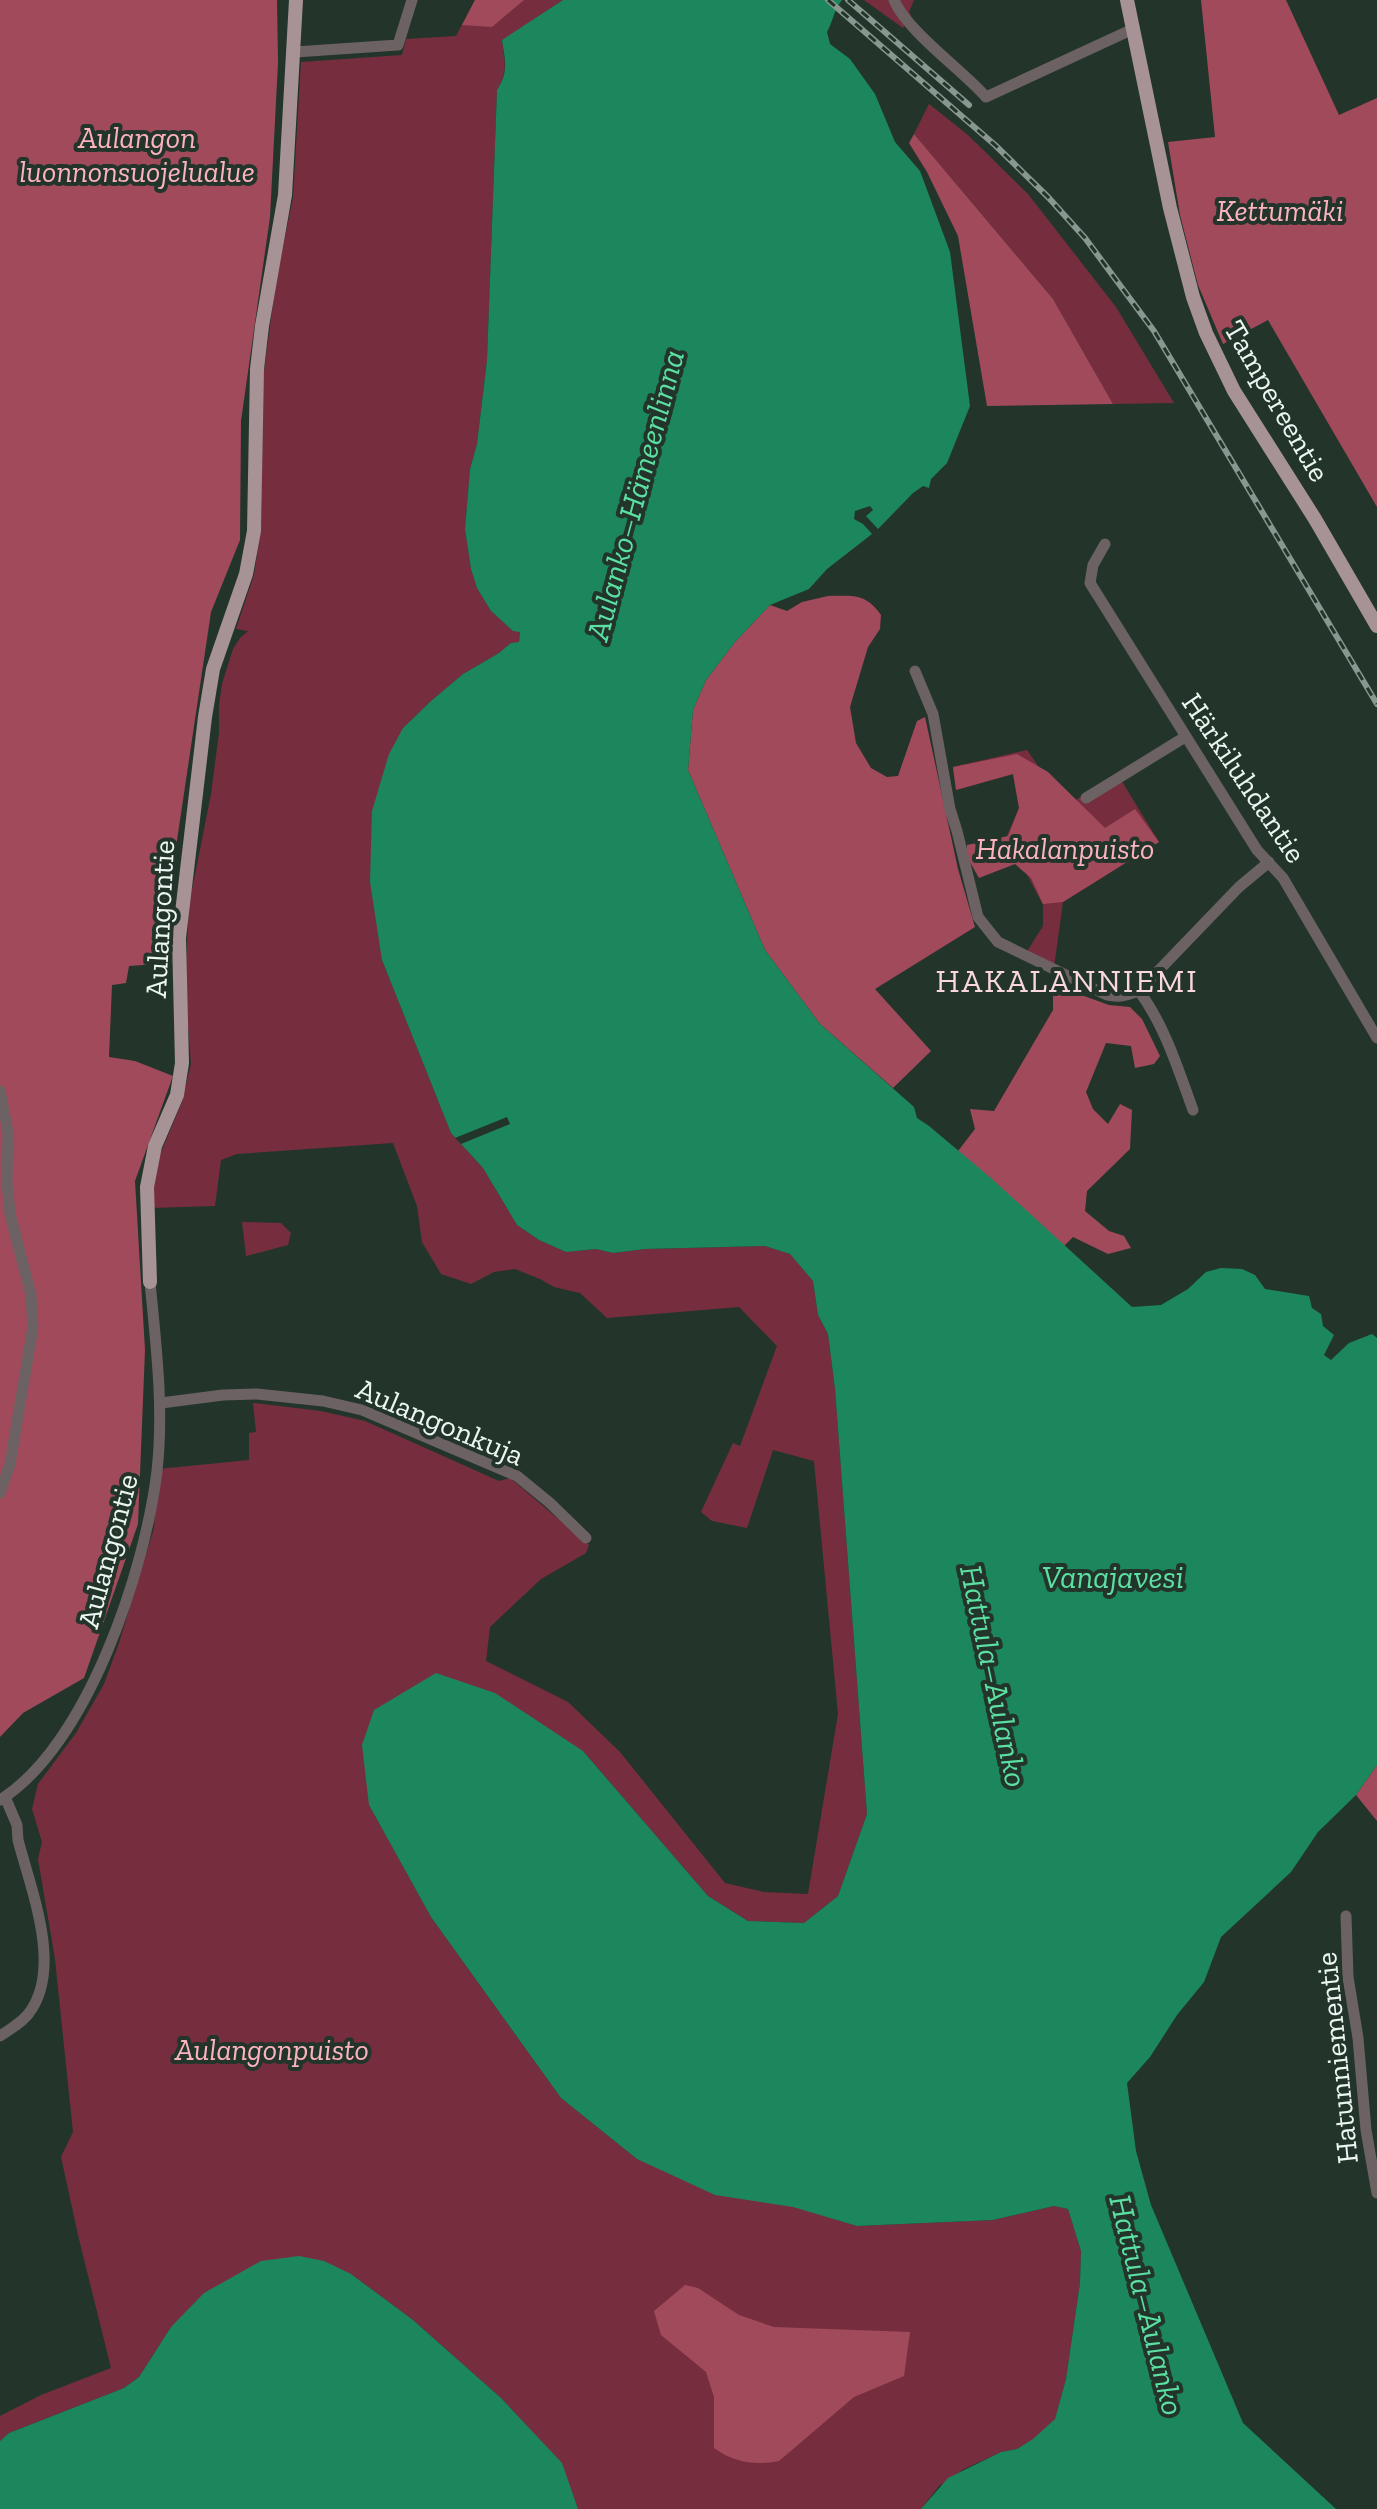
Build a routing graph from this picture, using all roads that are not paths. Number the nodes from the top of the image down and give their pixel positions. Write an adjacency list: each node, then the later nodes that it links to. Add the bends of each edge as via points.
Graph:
1 (296, 0): 6 (main road, Aulangontie)
2 (412, 0): 6 (street, via 398,45)
3 (894, 0): 5 (street, via 986,97)
4 (1127, 0): 5 (main road, Tampereentie)
5 (1133, 29): 8 (main road, Tampereentie, via 1170,208 1206,333 1234,391)
6 (295, 52): 17 (main road, Aulangontie, via 285,195 257,369 254,531 246,574 213,669 205,717 179,938 182,1063 147,1187)
7 (1105, 544): 10 (street, Härkiluhdantie, via 1090,583)
8 (1377, 626)
9 (915, 671): 13 (street, via 933,714 950,809 978,917 987,931 998,942 1107,995)
10 (1185, 737): 11 (street); 12 (street, Härkiluhdantie)
11 (1086, 798)
12 (1269, 862): 13 (street); 14 (street, Härkiluhdantie)
13 (1139, 991): 16 (street, via 1176,1061)
14 (1377, 1038)
15 (0, 1091): 19 (street, via 8,1132 10,1214 31,1295 33,1327 10,1464)
16 (1193, 1110)
17 (150, 1282): 18 (street, Aulangontie)
18 (161, 1403): 20 (street, Aulangonkuja, via 257,1394 362,1410 517,1476); 21 (street, Aulangontie, via 151,1510 111,1643 55,1746)
19 (0, 1493)
20 (586, 1538)
21 (2, 1799): 23 (street, via 17,1825 41,1931 44,1979 30,2012)
22 (1346, 1916): 24 (street, Hatunniementie, via 1348,1977)
23 (0, 2036)
24 (1377, 2193)

